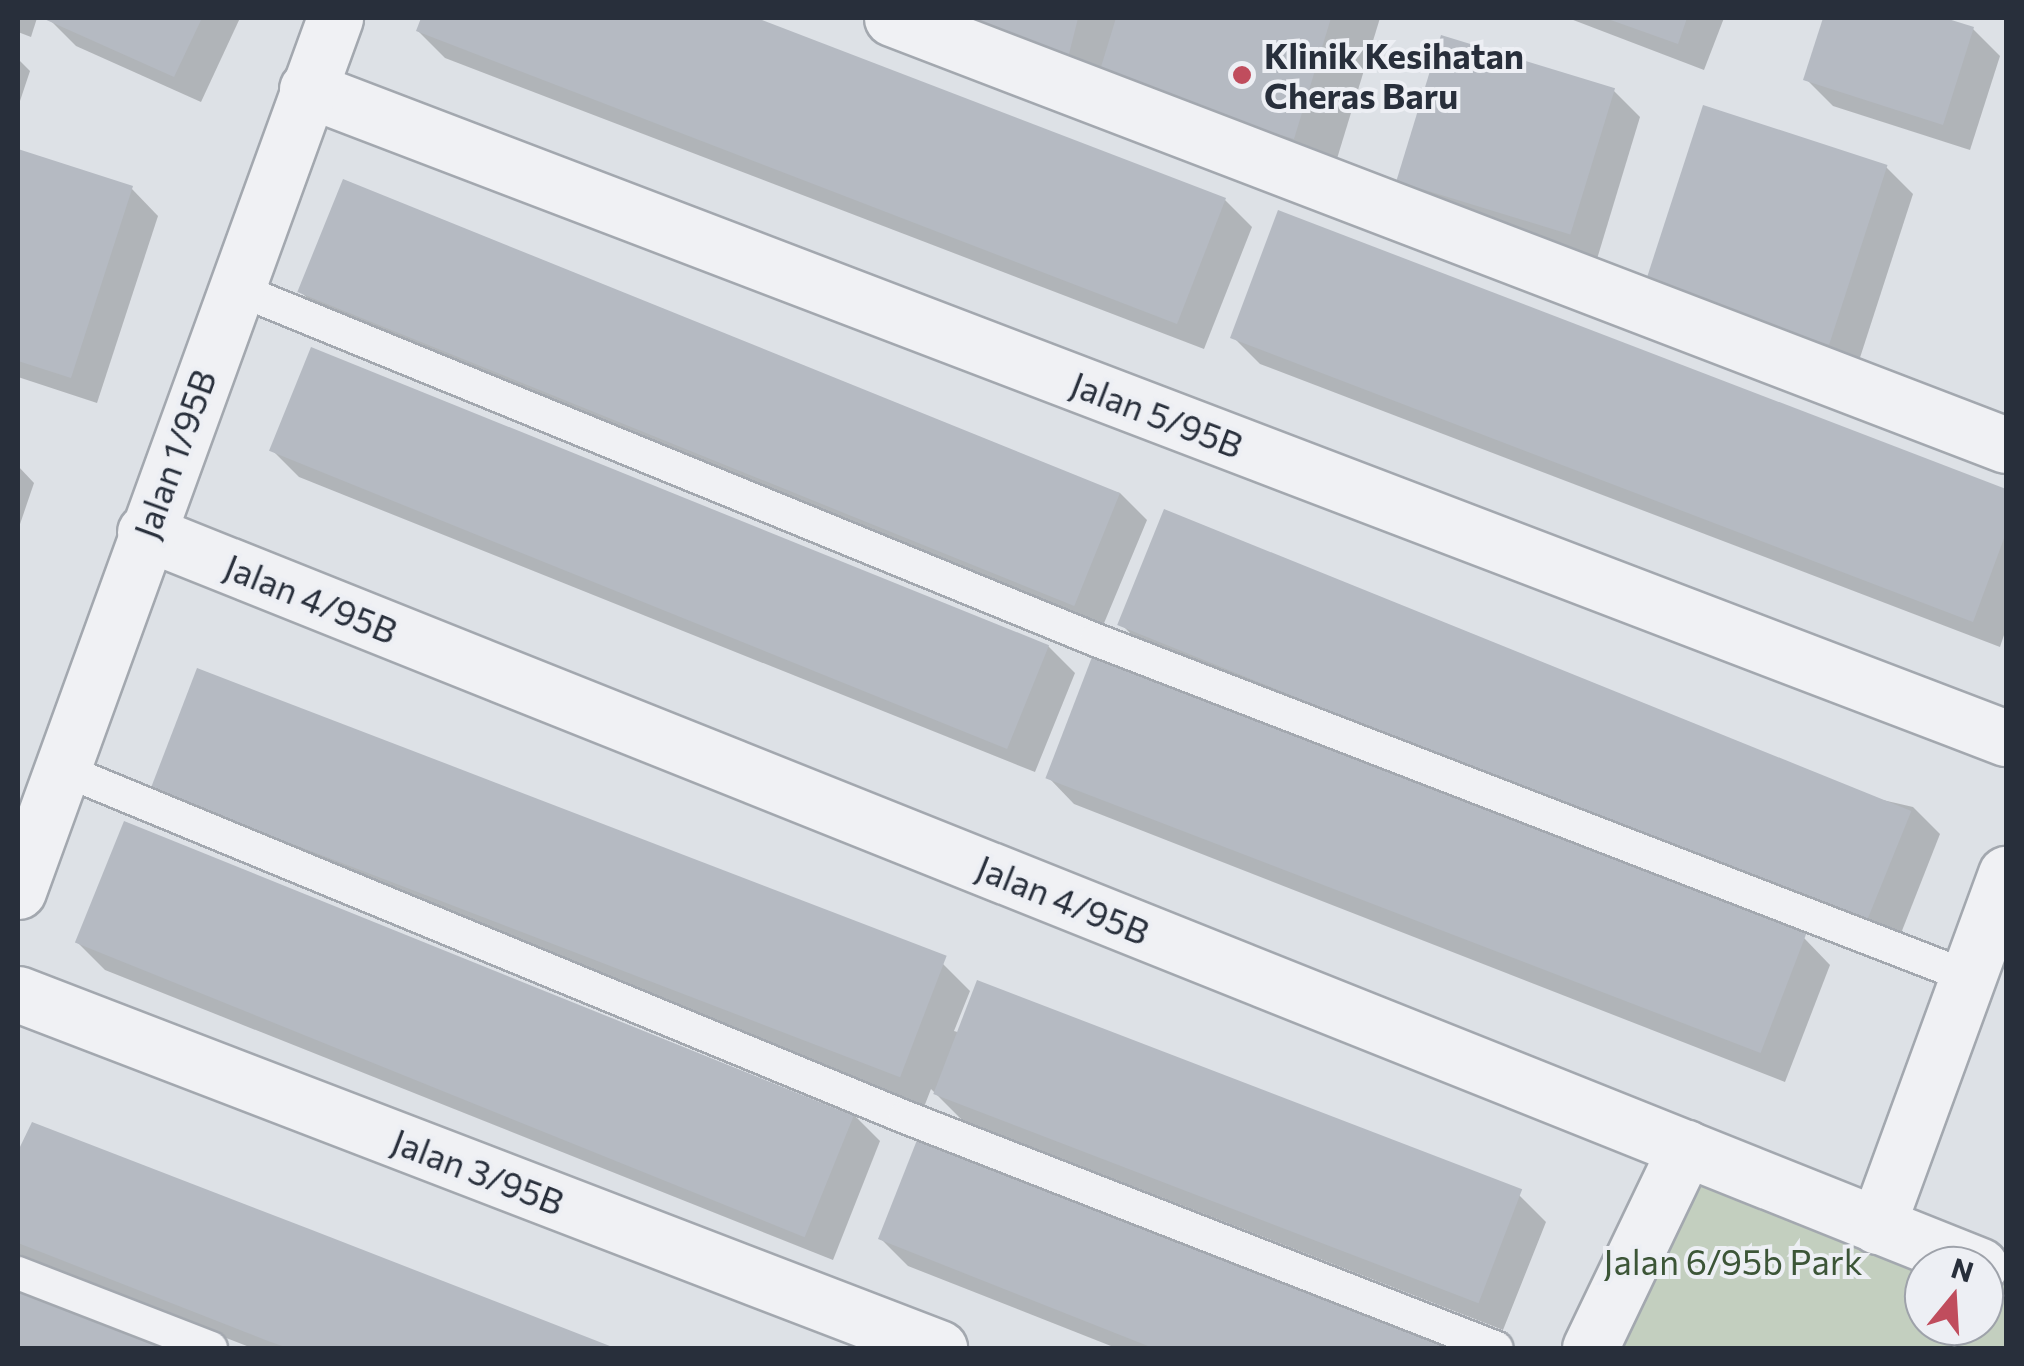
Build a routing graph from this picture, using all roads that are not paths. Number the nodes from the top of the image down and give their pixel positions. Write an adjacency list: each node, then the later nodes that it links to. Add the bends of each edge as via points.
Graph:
1 (335, 18): 3 (street, Jalan 1/95B)
2 (892, 18): 5 (street)
3 (308, 88): 4 (street, Jalan 1/95B); 7 (street, Jalan 5/95B)
4 (234, 288): 6 (street, Jalan 1/95B); 11 (lane, via 1096,640)
5 (2006, 445)
6 (145, 532): 8 (street, Jalan 1/95B); 13 (street, Jalan 4/95B)
7 (2006, 738)
8 (60, 768): 10 (street, Jalan 1/95B); 19 (lane, via 905,1117)
9 (2006, 874): 11 (street)
10 (18, 891)
11 (1968, 977): 14 (street)
12 (18, 994): 18 (street, Jalan 3/95B)
13 (1686, 1148): 14 (street, Jalan 4/95B); 20 (street)
14 (1878, 1226): 15 (street, Jalan 4/95B)
15 (1929, 1246)
16 (18, 1273): 17 (lane)
17 (212, 1348)
18 (939, 1348)
19 (1497, 1348)
20 (1590, 1348)

